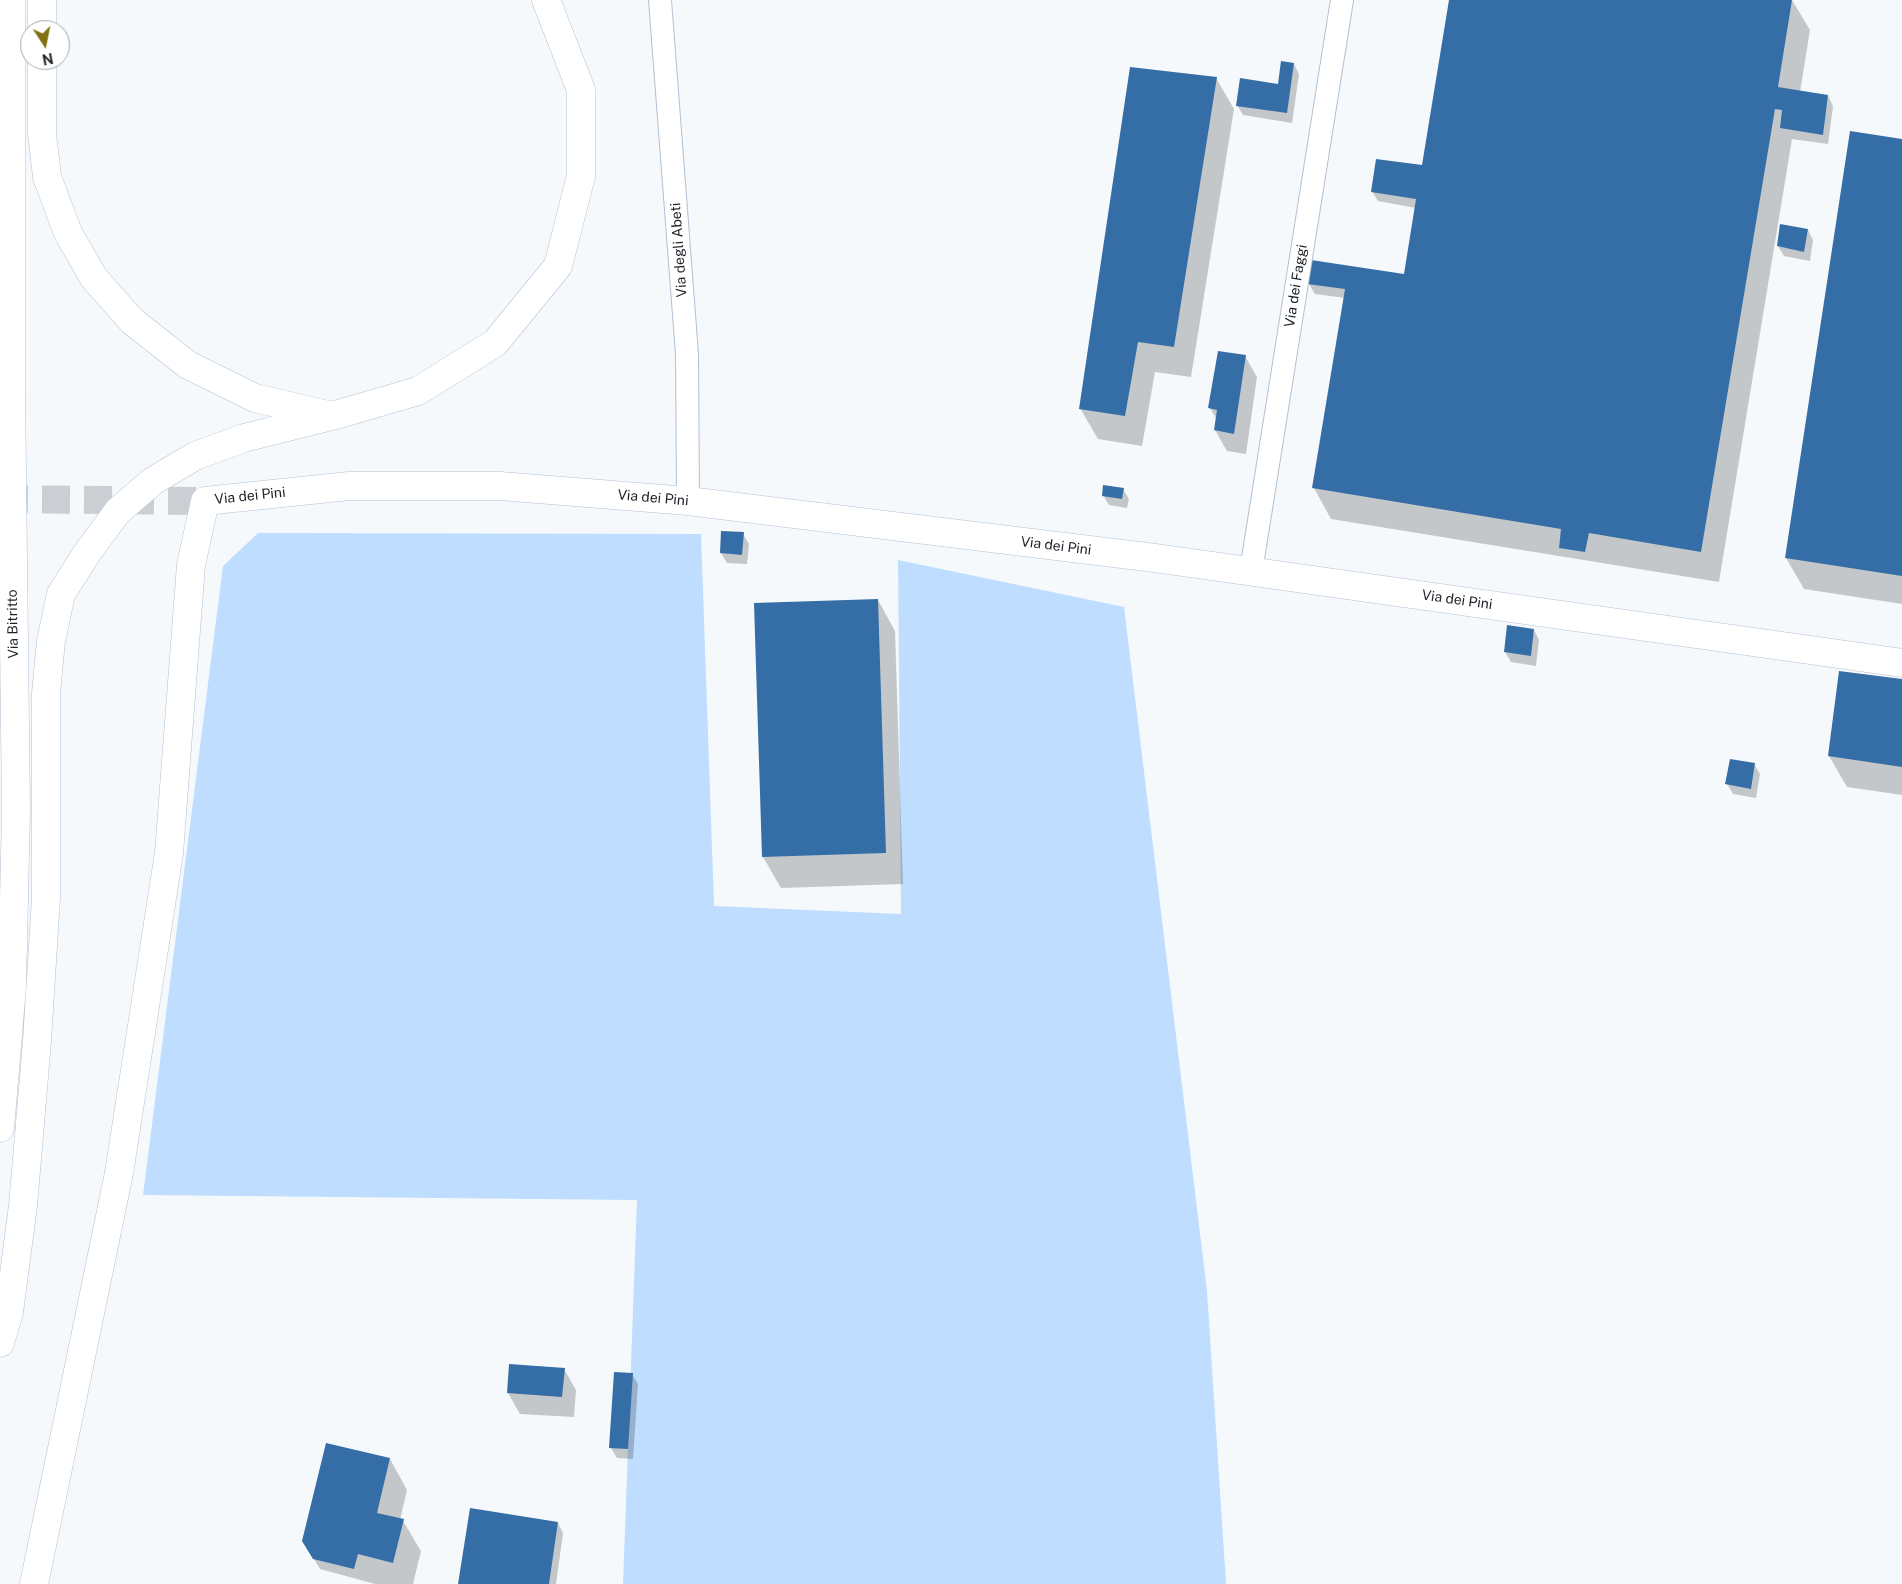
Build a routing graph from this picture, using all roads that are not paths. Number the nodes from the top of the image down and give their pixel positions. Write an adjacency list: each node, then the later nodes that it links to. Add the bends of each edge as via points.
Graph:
1 (11, 0): 12 (main road, Via Bitritto, via 10,369 16,811 12,987)
2 (42, 0): 6 (main road)
3 (546, 0): 8 (main road, via 581,90 581,176 558,266 495,344 418,391)
4 (660, 0): 9 (lane, Via degli Abeti, via 687,354)
5 (1342, 0): 10 (lane, Via dei Faggi)
6 (42, 20)
7 (42, 70): 8 (main road, via 42,134 47,177 68,233 94,278 132,321 188,365 255,398)
8 (332, 416): 13 (main road, via 244,438 195,456 153,481 118,511 86,553 61,594 51,641 46,693 46,898 37,1041 23,1206 9,1312)
9 (688, 501): 10 (main road, Via dei Pini); 14 (main road, Via dei Pini, via 500,486 349,486 205,501 191,565 169,853 119,1173)
10 (1251, 571): 11 (main road, Via dei Pini)
11 (1902, 663)
12 (0, 1128)
13 (0, 1343)
14 (34, 1584)

